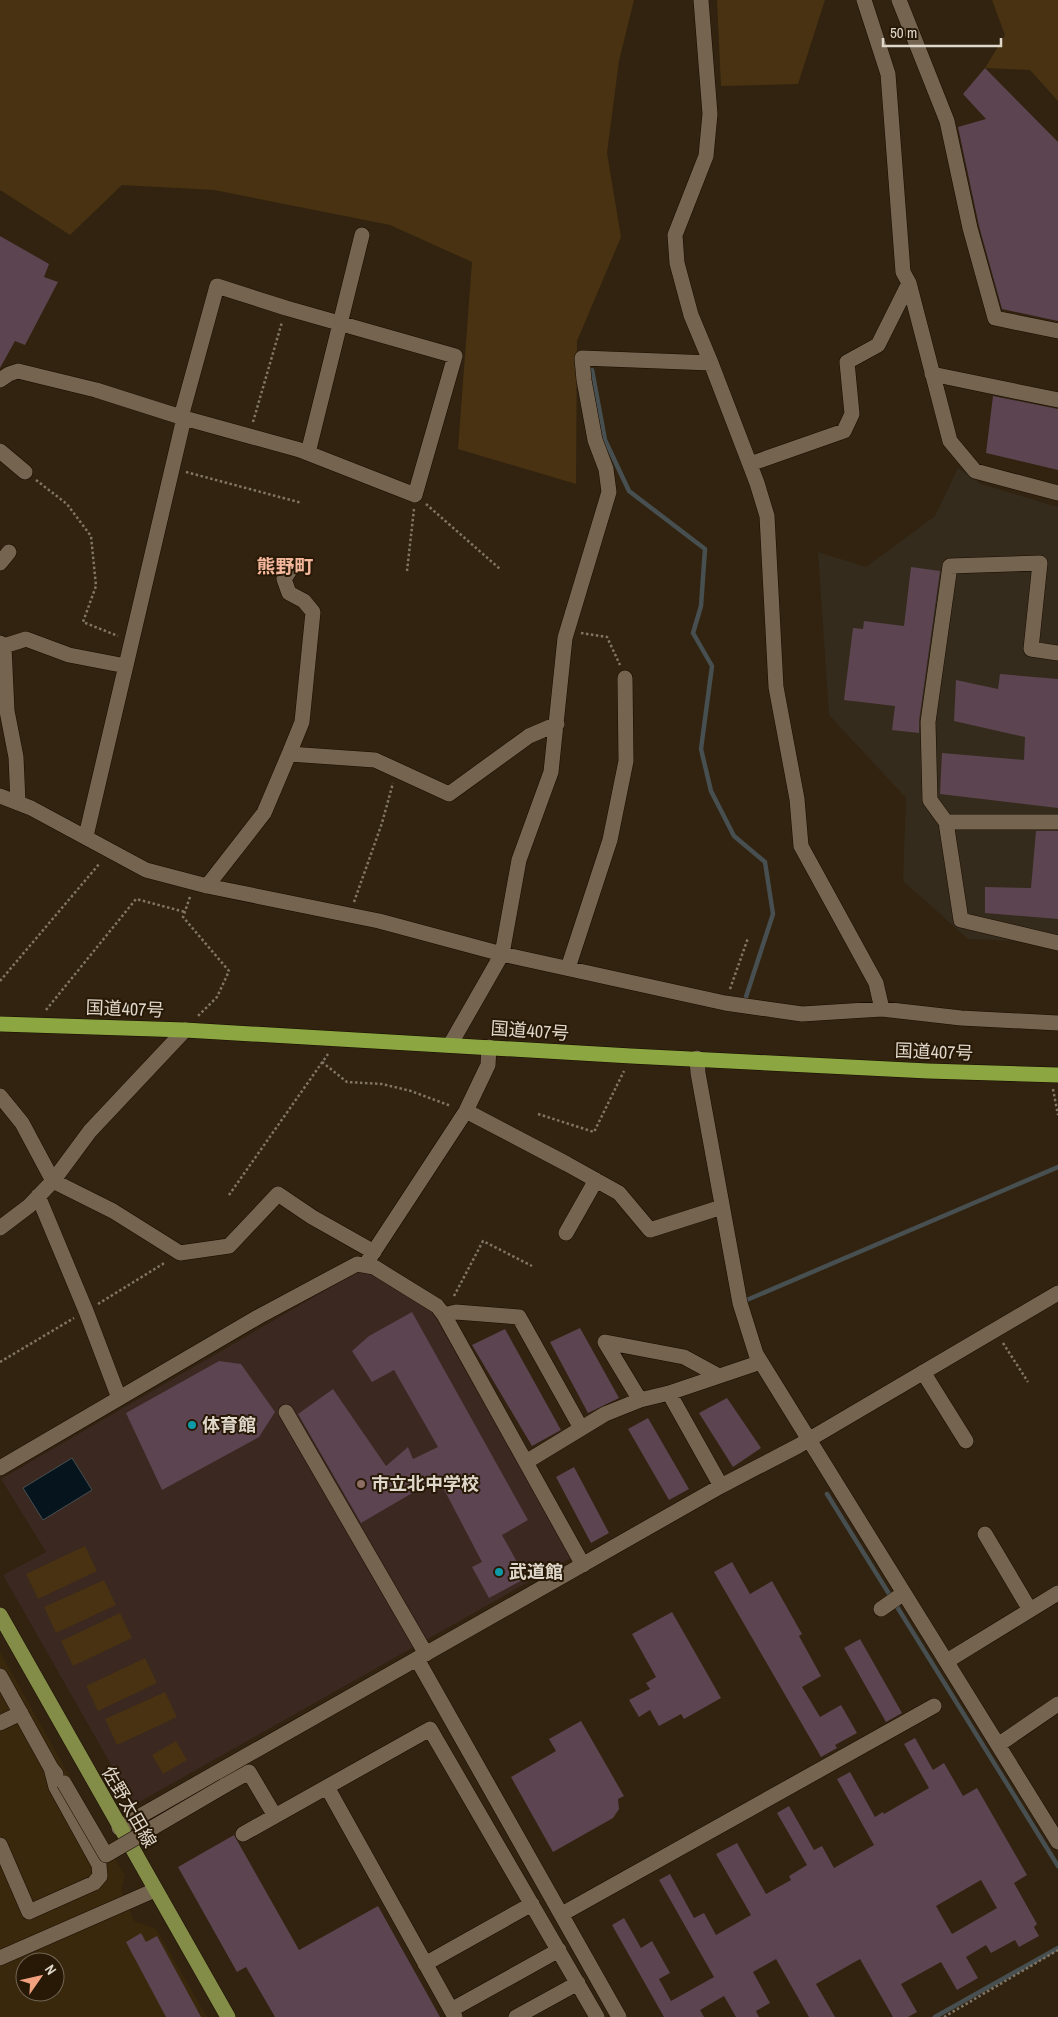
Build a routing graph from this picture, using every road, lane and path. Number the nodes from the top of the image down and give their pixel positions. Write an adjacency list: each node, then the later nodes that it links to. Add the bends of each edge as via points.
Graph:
1 (701, 0): 9 (street, via 710,114 706,156 675,235 677,262 690,315)
2 (864, 0): 5 (street, via 888,74 903,272)
3 (899, 0): 8 (street, via 948,121 970,228 995,318)
4 (362, 235): 7 (street)
5 (908, 283): 10 (street); 17 (street, via 878,345 847,362 852,414 844,431)
6 (286, 308): 7 (street); 13 (street, via 217,286); 14 (path)
7 (340, 324): 16 (street); 21 (street, via 454,356)
8 (1058, 331)
9 (711, 363): 17 (street); 26 (street, via 582,358 595,440 606,468 609,492)
10 (932, 374): 12 (street); 20 (street, via 950,441 975,471)
11 (0, 380): 13 (street, via 18,371 26,372)
12 (1058, 400)
13 (183, 418): 14 (street); 18 (street)
14 (249, 436): 16 (street)
15 (0, 451): 19 (street)
16 (308, 453): 21 (street)
17 (750, 464): 50 (street, via 767,516 776,687 797,798 801,846 876,983)
18 (172, 469): 22 (path); 27 (street)
19 (25, 472): 27 (path, via 67,504 91,536 96,586 83,622)
20 (1058, 493)
21 (415, 495): 24 (path); 25 (path)
22 (302, 503)
23 (293, 566): 33 (street, via 284,579 289,593 304,600 313,612 302,722)
24 (500, 569)
25 (407, 571)
26 (568, 631): 31 (path, via 607,637); 32 (street)
27 (132, 642): 30 (street)
28 (2, 645): 30 (street, via 26,639 68,654); 36 (street, via 7,711 16,757)
29 (1058, 653): 37 (street, via 1031,649 1040,563 950,566 928,722 930,800)
30 (126, 666): 39 (street)
31 (625, 678): 47 (street, via 626,761 610,840)
32 (557, 724): 34 (street, via 529,736 450,794); 46 (street, via 551,772 519,860)
33 (289, 754): 34 (street, via 375,760); 41 (street, via 264,813)
34 (397, 769): 43 (path)
35 (0, 796): 36 (street)
36 (18, 802): 39 (street)
37 (946, 822): 38 (street); 45 (street, via 960,920)
38 (1058, 822)
39 (86, 836): 40 (street)
40 (110, 850): 41 (street, via 146,870); 48 (path)
41 (201, 885): 42 (path); 43 (street)
42 (185, 912): 53 (path, via 136,899); 54 (path, via 183,917 229,971 216,997)
43 (350, 915): 46 (street)
44 (748, 938): 49 (path)
45 (1058, 943)
46 (502, 954): 47 (street); 56 (street)
47 (568, 968): 49 (street)
48 (0, 981)
49 (725, 1003): 50 (street, via 802,1014)
50 (882, 1009): 51 (street, via 961,1018)
51 (1058, 1023)
52 (0, 1024): 53 (highway, 国道407号)
53 (34, 1025): 54 (highway, 国道407号)
54 (185, 1030): 55 (highway, 国道407号); 67 (street, via 90,1131)
55 (339, 1039): 56 (highway, 国道407号); 60 (path)
56 (450, 1045): 57 (highway, 国道407号)
57 (489, 1047): 58 (highway, 国道407号); 63 (street, via 488,1065)
58 (631, 1056): 59 (highway, 国道407号); 64 (path, via 594,1132)
59 (697, 1058): 61 (highway, 国道407号); 70 (street)
60 (322, 1062): 63 (path, via 347,1082 382,1084 412,1091); 68 (path)
61 (1054, 1075): 65 (path)
62 (0, 1096): 67 (street, via 22,1123)
63 (466, 1111): 66 (street); 73 (street)
64 (538, 1114)
65 (1058, 1115)
66 (596, 1180): 70 (street, via 619,1193 650,1230); 72 (street)
67 (53, 1181): 69 (street); 73 (street, via 113,1211 180,1253 229,1246 278,1194)
68 (229, 1195)
69 (38, 1196): 71 (street); 83 (street)
70 (722, 1207): 78 (street, via 740,1303)
71 (0, 1228)
72 (566, 1233)
73 (370, 1258): 76 (street, via 374,1267 437,1306); 83 (street, via 258,1317)
74 (532, 1266): 76 (path, via 484,1241)
75 (1058, 1293): 77 (street)
76 (444, 1315): 86 (street, via 456,1312 520,1316); 89 (street)
77 (994, 1330): 79 (street); 81 (path)
78 (761, 1362): 80 (street); 87 (street)
79 (923, 1372): 87 (street); 88 (street)
80 (720, 1376): 82 (street); 84 (street, via 684,1356 605,1342)
81 (1028, 1382)
82 (669, 1393): 84 (street); 91 (street)
83 (119, 1398): 90 (street)
84 (640, 1400): 86 (street, via 605,1414)
85 (286, 1412): 99 (street)
86 (582, 1428): 89 (street)
87 (808, 1440): 91 (street); 94 (street)
88 (966, 1441)
89 (526, 1462): 93 (street)
90 (0, 1468)
91 (720, 1486): 93 (street)
92 (985, 1534): 97 (street)
93 (583, 1565): 99 (street)
94 (904, 1593): 96 (street); 100 (street)
95 (1058, 1593): 97 (street)
96 (880, 1609)
97 (1030, 1610): 100 (street)
98 (0, 1615): 110 (main road, 佐野太田線)
99 (422, 1656): 110 (street); 116 (street)
100 (946, 1661): 106 (street)
101 (0, 1676): 104 (street)
102 (1058, 1704): 106 (street)
103 (934, 1706): 116 (street)
104 (21, 1713): 105 (street); 107 (street)
105 (0, 1722)
106 (998, 1745): 112 (street)
107 (51, 1768): 109 (street, bridge, via 64,1783 106,1855 249,1772); 113 (street, via 56,1787 99,1865 100,1876 94,1883 30,1912)
108 (326, 1787): 109 (street); 115 (street, via 430,1728); 120 (street)
109 (275, 1816): 111 (street)
110 (119, 1828): 114 (main road, 佐野太田線)
111 (243, 1834)
112 (1058, 1842)
113 (0, 1845)
114 (155, 1890): 119 (street); 123 (main road, 佐野太田線)
115 (532, 1904): 117 (street); 120 (street)
116 (562, 1914): 126 (street)
117 (559, 1950): 121 (street); 122 (street)
118 (1058, 1950): 127 (path)
119 (0, 1958)
120 (425, 1964): 122 (street)
121 (578, 1983): 124 (street); 125 (street)
122 (453, 2013)
123 (228, 2017)
124 (516, 2017)
125 (598, 2017)
126 (619, 2017)
127 (944, 2017)

